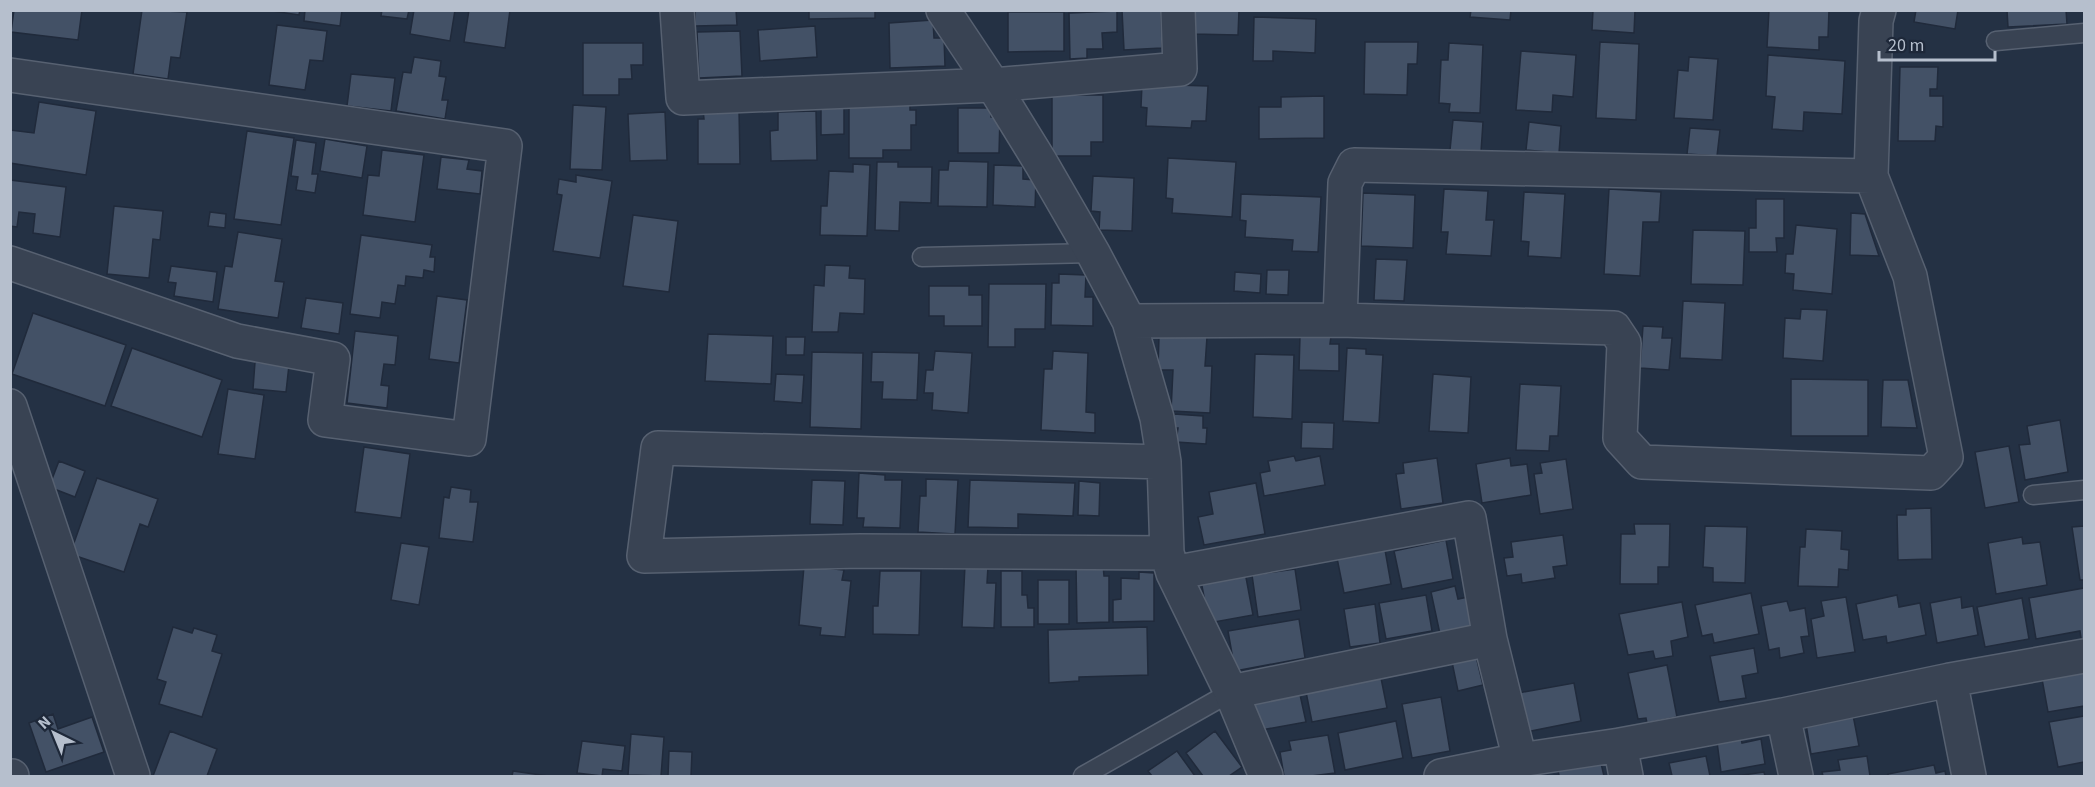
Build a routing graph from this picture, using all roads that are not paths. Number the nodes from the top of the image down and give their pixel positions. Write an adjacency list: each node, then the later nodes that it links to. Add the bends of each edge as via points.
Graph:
1 (678, 10): 8 (street, via 683,98)
2 (943, 10): 8 (street)
3 (1178, 10): 8 (street, via 1180,69)
4 (1879, 10): 9 (street)
5 (2085, 33): 6 (lane)
6 (1995, 40)
7 (10, 75): 12 (street, via 505,146 469,439 325,420 333,359 237,341)
8 (993, 85): 10 (street)
9 (1871, 176): 13 (street, via 1353,165 1345,183); 13 (street, via 1910,276 1946,457 1931,473 1642,462 1620,438 1624,343 1614,328)
10 (1093, 253): 11 (lane); 14 (street)
11 (922, 256)
12 (10, 263)
13 (1340, 320): 14 (street)
14 (1129, 321): 16 (street, via 1157,418)
15 (10, 406): 28 (street)
16 (1164, 462): 19 (street); 19 (street, via 658,448 644,556 860,552)
17 (2085, 490): 18 (lane)
18 (2033, 495)
19 (1170, 563): 20 (street, via 1469,518); 23 (street)
20 (1490, 639): 23 (street); 26 (street)
21 (2085, 656): 22 (street)
22 (1950, 680): 24 (street); 33 (street)
23 (1231, 692): 29 (lane); 30 (street)
24 (1783, 715): 25 (street); 32 (street)
25 (1620, 745): 26 (street); 31 (street)
26 (1520, 760): 27 (street)
27 (1451, 776)
28 (133, 777)
29 (1083, 777)
30 (1266, 777)
31 (1626, 777)
32 (1796, 777)
33 (1969, 777)

